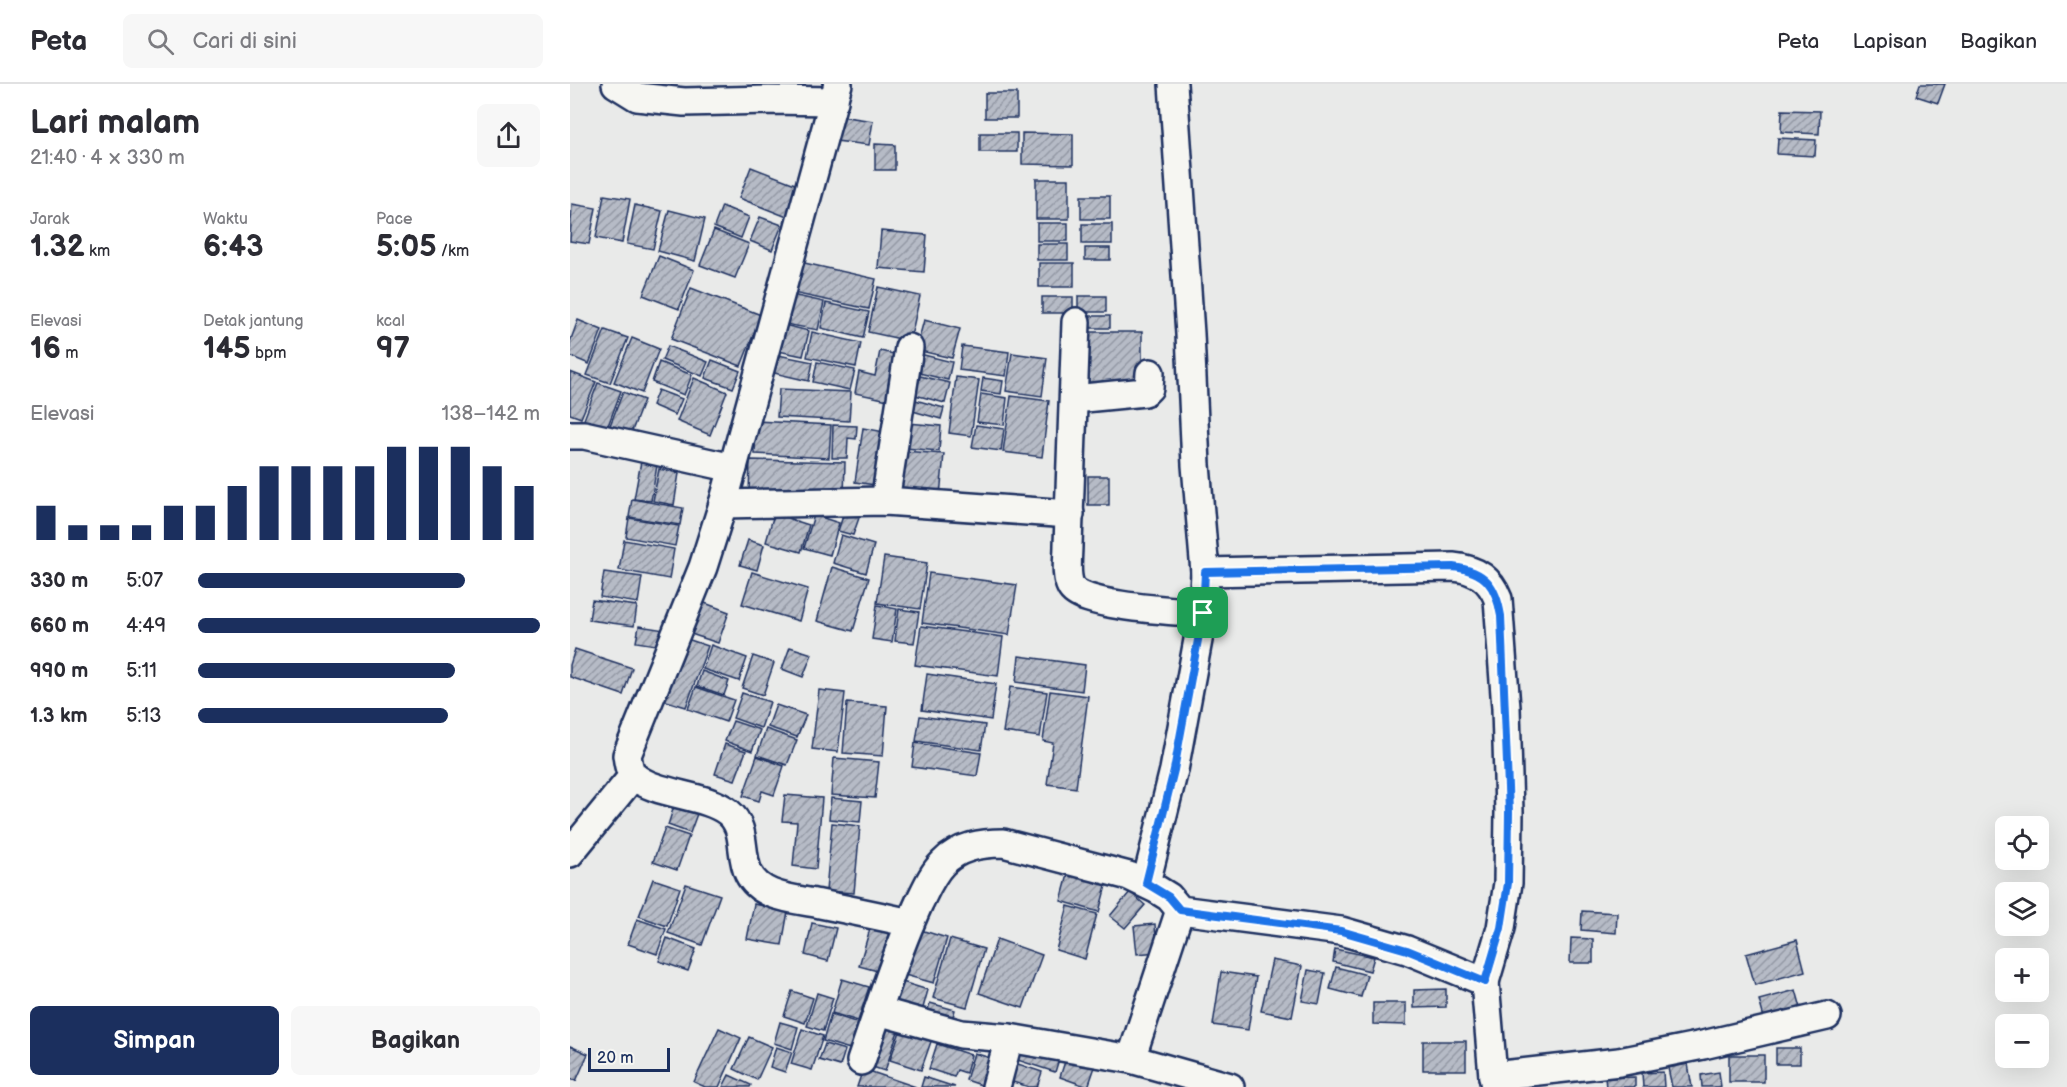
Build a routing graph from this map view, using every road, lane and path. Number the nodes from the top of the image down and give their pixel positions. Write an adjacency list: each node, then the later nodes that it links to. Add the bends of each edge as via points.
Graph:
1 (616, 84): 3 (street, via 637,97 684,102 769,100)
2 (1173, 84): 13 (street)
3 (836, 92): 9 (street)
4 (1076, 322): 7 (street)
5 (909, 348): 10 (street)
6 (1150, 373): 7 (street, via 1145,392)
7 (1074, 399): 12 (street)
8 (570, 435): 9 (street)
9 (733, 468): 11 (street)
10 (885, 501): 11 (street); 12 (street)
11 (723, 504): 15 (street, via 703,567 627,755)
12 (1070, 514): 14 (street, via 1068,578 1074,592 1142,609)
13 (1205, 572): 14 (street); 20 (street, via 1453,567 1480,574 1494,589 1501,616 1506,708 1508,871 1501,928)
14 (1203, 613): 17 (street, via 1174,770)
15 (633, 776): 16 (street); 19 (street, via 730,813 740,833 750,879 770,892)
16 (570, 853)
17 (1146, 883): 18 (street, via 1169,897); 19 (street, via 1031,849 1003,843 979,844 944,861)
18 (1180, 910): 20 (street, via 1341,931 1407,950); 24 (street)
19 (910, 922): 21 (street)
20 (1485, 982): 26 (street)
21 (878, 1011): 23 (street, via 961,1034); 25 (street)
22 (1827, 1016): 26 (street, via 1619,1062)
23 (1009, 1038): 24 (street); 27 (street)
24 (1131, 1059): 28 (street)
25 (861, 1061)
26 (1494, 1082)
27 (996, 1087)
28 (1230, 1087)

